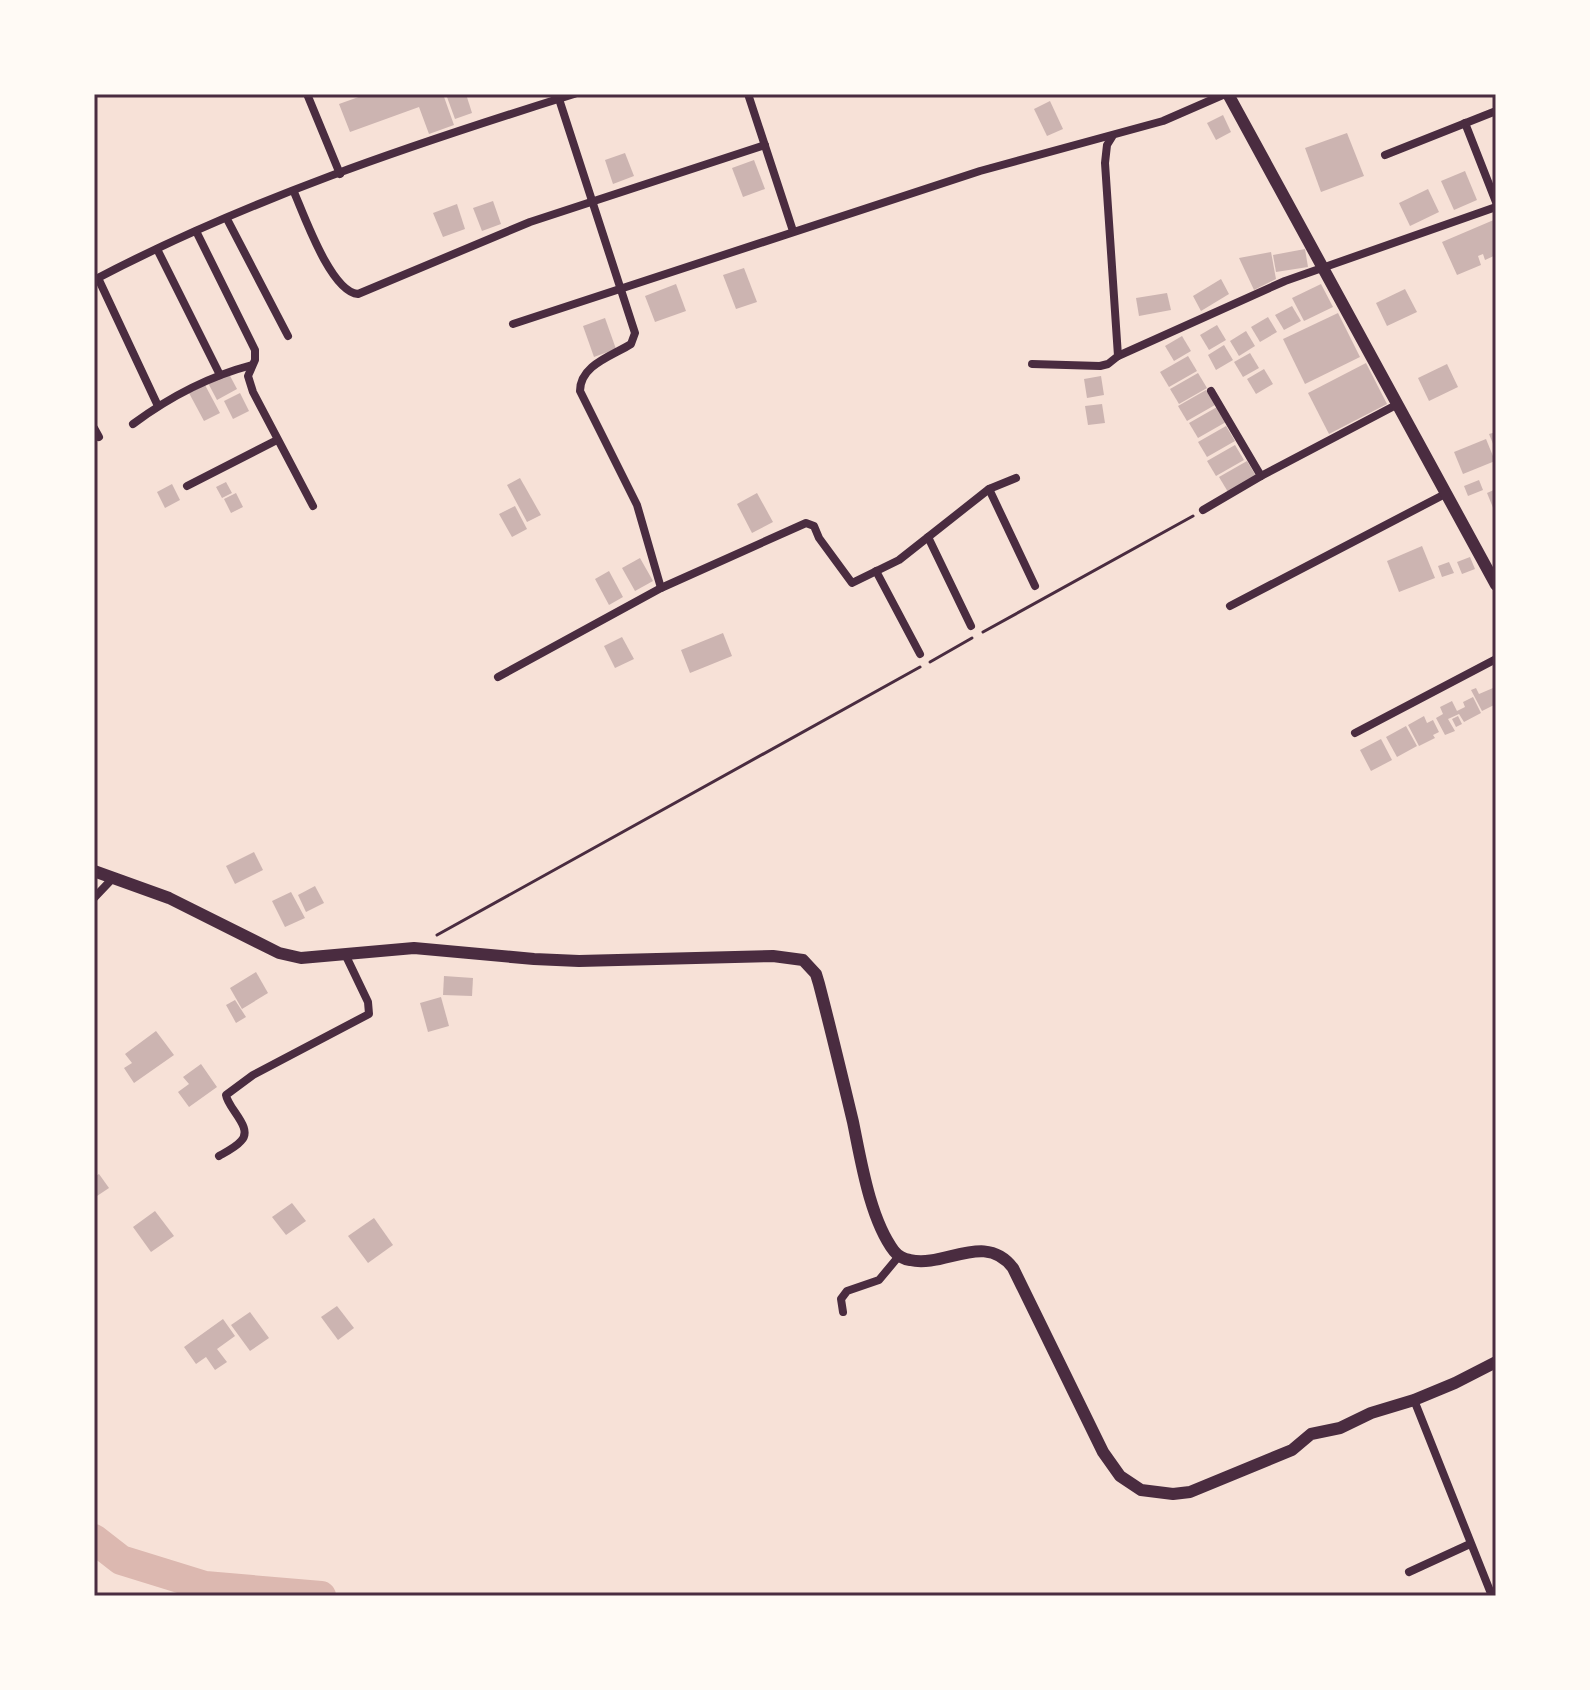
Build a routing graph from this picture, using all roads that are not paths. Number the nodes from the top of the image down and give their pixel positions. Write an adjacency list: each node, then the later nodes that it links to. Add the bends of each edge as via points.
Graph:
1 (307, 94): 13 (street)
2 (574, 94): 5 (street)
3 (748, 94): 9 (street)
4 (1227, 94): 8 (street); 21 (street)
5 (554, 98): 13 (street); 15 (street)
6 (1496, 111): 7 (street)
7 (1465, 123): 10 (street); 12 (street)
8 (1112, 137): 19 (street, via 980,171); 26 (street, via 1105,163)
9 (765, 145): 15 (street); 19 (street)
10 (1385, 155)
11 (1496, 168): 12 (street)
12 (1486, 172): 16 (street)
13 (340, 174): 14 (street)
14 (294, 192): 15 (street, via 332,274 346,291 358,294 530,222); 17 (street)
15 (593, 203): 23 (street)
16 (1496, 204): 21 (street)
17 (227, 219): 18 (street); 25 (street)
18 (196, 231): 20 (street); 28 (street, via 255,350)
19 (793, 231): 23 (street)
20 (157, 249): 22 (street); 29 (street)
21 (1322, 268): 26 (street); 31 (street)
22 (96, 279): 32 (street)
23 (621, 288): 24 (street); 48 (street, via 634,339 590,369 580,391 637,505)
24 (513, 324)
25 (288, 336)
26 (1118, 356): 27 (street, via 1100,366)
27 (1032, 364)
28 (252, 365): 29 (street); 36 (street, via 249,382)
29 (220, 375): 32 (street)
30 (1211, 391): 37 (street)
31 (1398, 404): 37 (street); 41 (street)
32 (158, 406): 33 (street)
33 (133, 424)
34 (94, 428): 35 (street)
35 (99, 437)
36 (277, 440): 39 (street); 42 (street)
37 (1261, 476): 43 (street)
38 (1016, 478): 40 (street)
39 (187, 486)
40 (989, 489): 44 (street); 47 (street)
41 (1447, 493): 46 (street); 49 (street)
42 (313, 506)
43 (1203, 510)
44 (928, 537): 45 (street); 50 (street)
45 (876, 571): 48 (street, via 852,583 814,526 806,523); 51 (street)
46 (1496, 585)
47 (1035, 586)
48 (661, 588): 53 (street)
49 (1230, 606)
50 (971, 626)
51 (920, 654)
52 (1496, 659): 54 (street)
53 (498, 677)
54 (1355, 733)
55 (94, 871): 56 (street)
56 (113, 878): 57 (street); 58 (street, via 169,898 279,953 301,958)
57 (94, 898)
58 (345, 954): 59 (street, via 369,1014 230,1091 226,1101 245,1135); 60 (street, via 414,948 534,959 803,960 819,984 873,1203)
59 (219, 1156)
60 (899, 1256): 61 (street, via 879,1280 847,1291 841,1299); 63 (street, via 920,1261 987,1251 1005,1257 1111,1467 1141,1490 1190,1492 1292,1450 1311,1434)
61 (843, 1312)
62 (1496, 1362): 63 (street)
63 (1414, 1400): 64 (street)
64 (1470, 1544): 65 (street); 66 (street)
65 (1409, 1572)
66 (1494, 1596)

